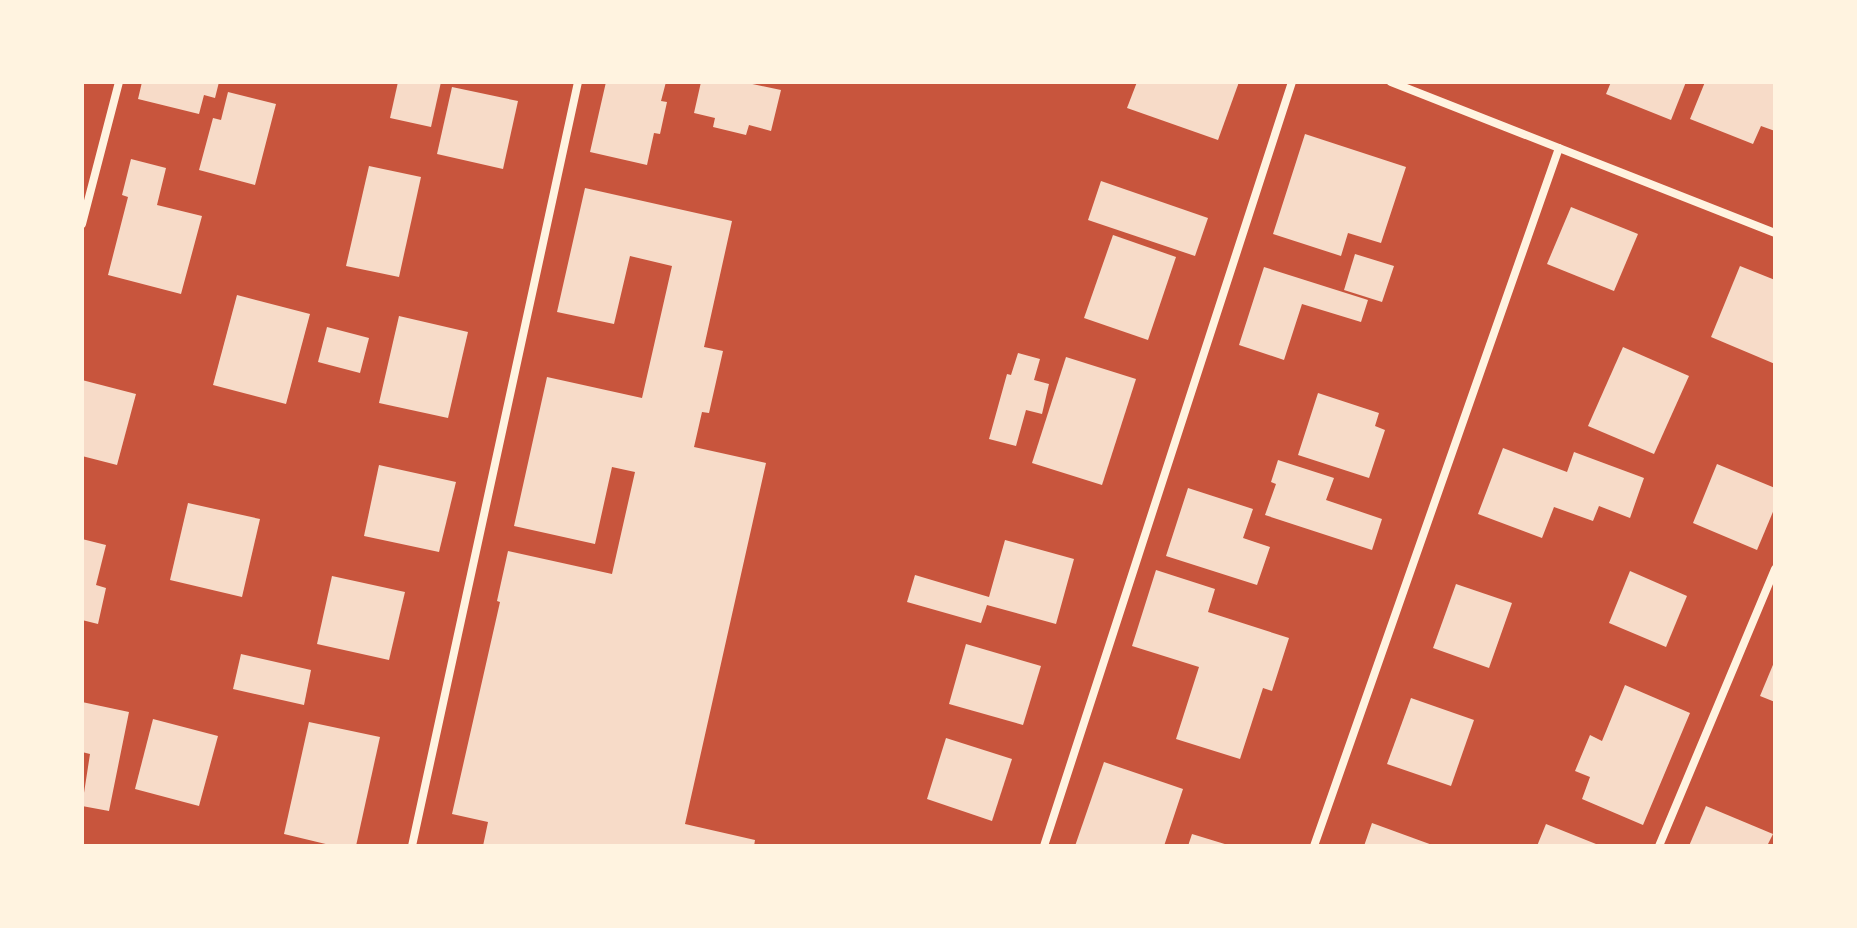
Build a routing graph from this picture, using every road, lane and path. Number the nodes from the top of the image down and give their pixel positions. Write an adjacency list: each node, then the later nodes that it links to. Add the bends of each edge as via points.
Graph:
1 (119, 82): 6 (street)
2 (578, 82): 9 (street)
3 (1292, 82): 10 (street)
4 (1391, 82): 5 (street)
5 (1559, 148): 7 (street); 11 (street)
6 (82, 224)
7 (1775, 233)
8 (1775, 569): 12 (street)
9 (412, 846)
10 (1044, 846)
11 (1314, 846)
12 (1659, 846)

